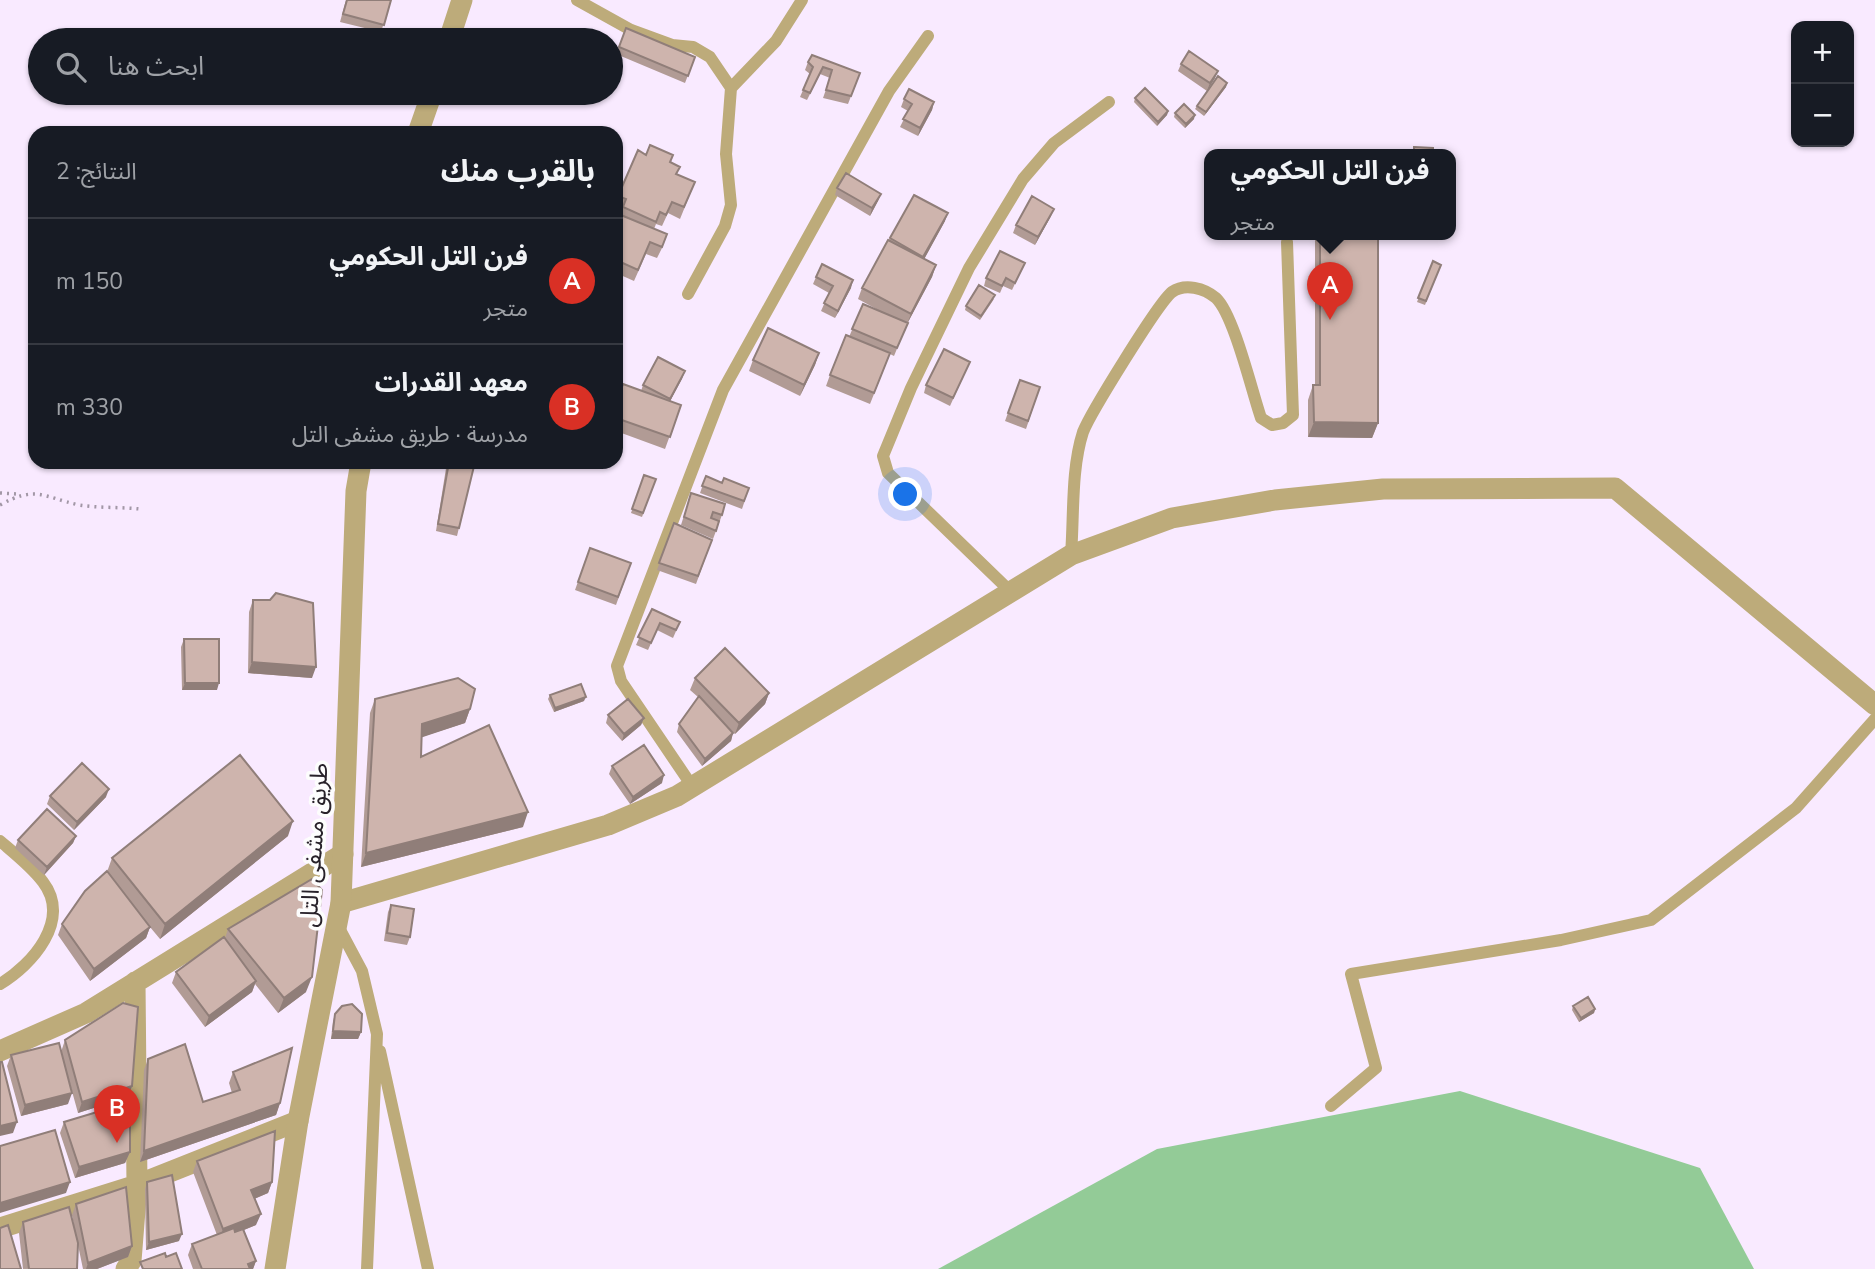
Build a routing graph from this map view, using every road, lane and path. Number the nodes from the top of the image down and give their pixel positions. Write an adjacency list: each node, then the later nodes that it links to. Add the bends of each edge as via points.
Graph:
1 (462, 0): 4 (street)
2 (577, 0): 6 (lane, via 631,30 672,45 693,47 710,57)
3 (802, 0): 6 (lane, via 776,41)
4 (453, 28)
5 (928, 36): 21 (lane, via 889,91 723,390 617,666 621,681)
6 (731, 88): 11 (lane, via 726,154 731,205 725,226)
7 (1109, 102): 18 (lane, via 1054,143 1023,179 969,268 883,456 888,473)
8 (428, 105): 9 (street)
9 (420, 126)
10 (1287, 242): 17 (lane, via 1293,415 1272,425 1261,418 1217,299 1202,289 1185,287 1172,292 1154,313 1084,431)
11 (688, 294)
12 (360, 469): 23 (street, طريق مشفى التل)
13 (0, 493): 14 (path)
14 (20, 494): 15 (path); 16 (path, via 45,494 79,505)
15 (0, 505)
16 (140, 509)
17 (1070, 555): 18 (street); 19 (street, via 1172,519 1275,500 1383,489 1615,488)
18 (1010, 591): 21 (street)
19 (1875, 705)
20 (1875, 719): 29 (lane, via 1796,808 1651,920 1561,940 1351,974 1376,1068)
21 (692, 786): 24 (street, via 608,825)
22 (0, 841): 26 (lane, via 44,883 53,904 41,949 16,975)
23 (343, 854): 24 (street, طريق مشفى التل); 25 (street)
24 (339, 913): 27 (lane, via 362,971); 30 (street, طريق مشفى التل)
25 (135, 982): 28 (street, via 86,1013); 31 (street)
26 (0, 984)
27 (377, 1034): 35 (lane); 36 (lane)
28 (0, 1051)
29 (1331, 1106)
30 (298, 1121): 31 (street); 34 (street, طريق مشفى التل)
31 (137, 1185): 32 (street); 33 (street, via 131,1261)
32 (0, 1228)
33 (126, 1269)
34 (275, 1269)
35 (367, 1269)
36 (428, 1269)

